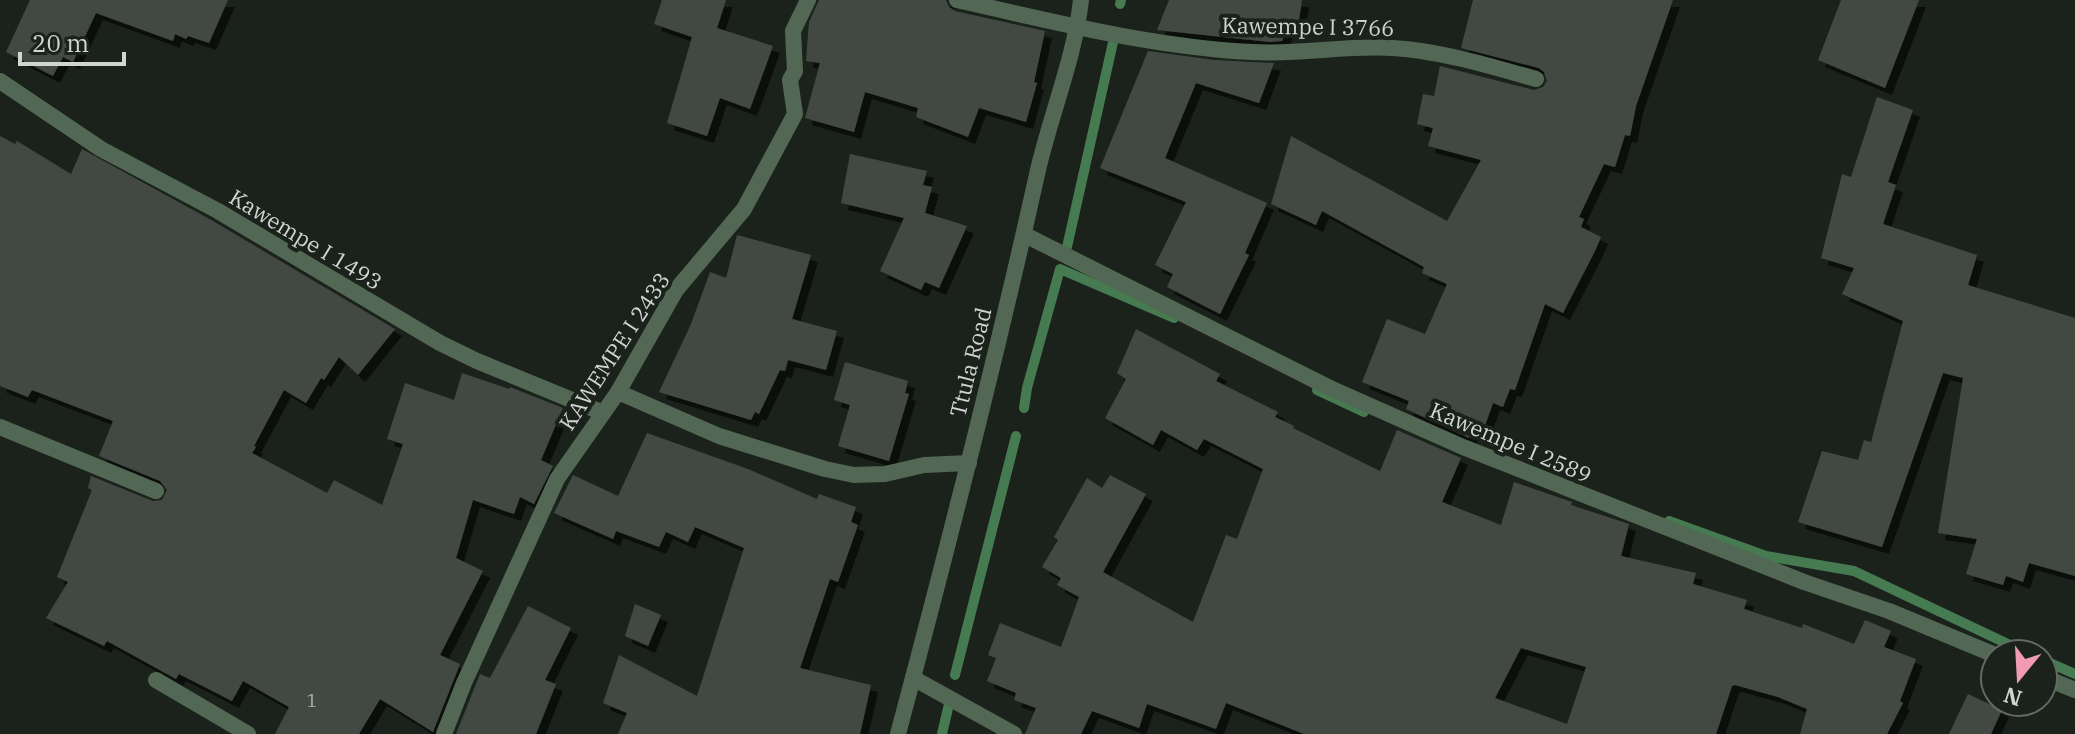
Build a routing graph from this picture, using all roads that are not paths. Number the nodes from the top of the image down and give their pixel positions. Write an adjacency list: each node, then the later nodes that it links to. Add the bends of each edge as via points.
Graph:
1 (808, 0): 8 (street, KAWEMPE I 2433, via 793,31 795,71 790,80 795,114 744,209 676,290)
2 (957, 0): 4 (street, Kawempe I 3766)
3 (1081, 0): 4 (street, Ttula Road)
4 (1078, 28): 5 (street, Kawempe I 3766, via 1254,52 1394,48); 7 (street, Ttula Road, via 1053,108)
5 (1536, 79)
6 (0, 81): 9 (street, Kawempe I 1493, via 101,149 218,211 440,343)
7 (1025, 235): 11 (street, Ttula Road); 13 (street, Kawempe I 2589, via 1330,388 1463,447)
8 (618, 392): 9 (street, KAWEMPE I 2433); 11 (street, via 719,436 854,475)
9 (601, 412): 17 (street, KAWEMPE I 2433, via 557,479)
10 (0, 427): 12 (street)
11 (969, 463): 14 (street, Ttula Road)
12 (156, 491)
13 (1979, 648)
14 (913, 678): 18 (street, Ttula Road); 19 (street)
15 (156, 680): 16 (street)
16 (248, 734)
17 (444, 734)
18 (898, 734)
19 (1014, 734)

